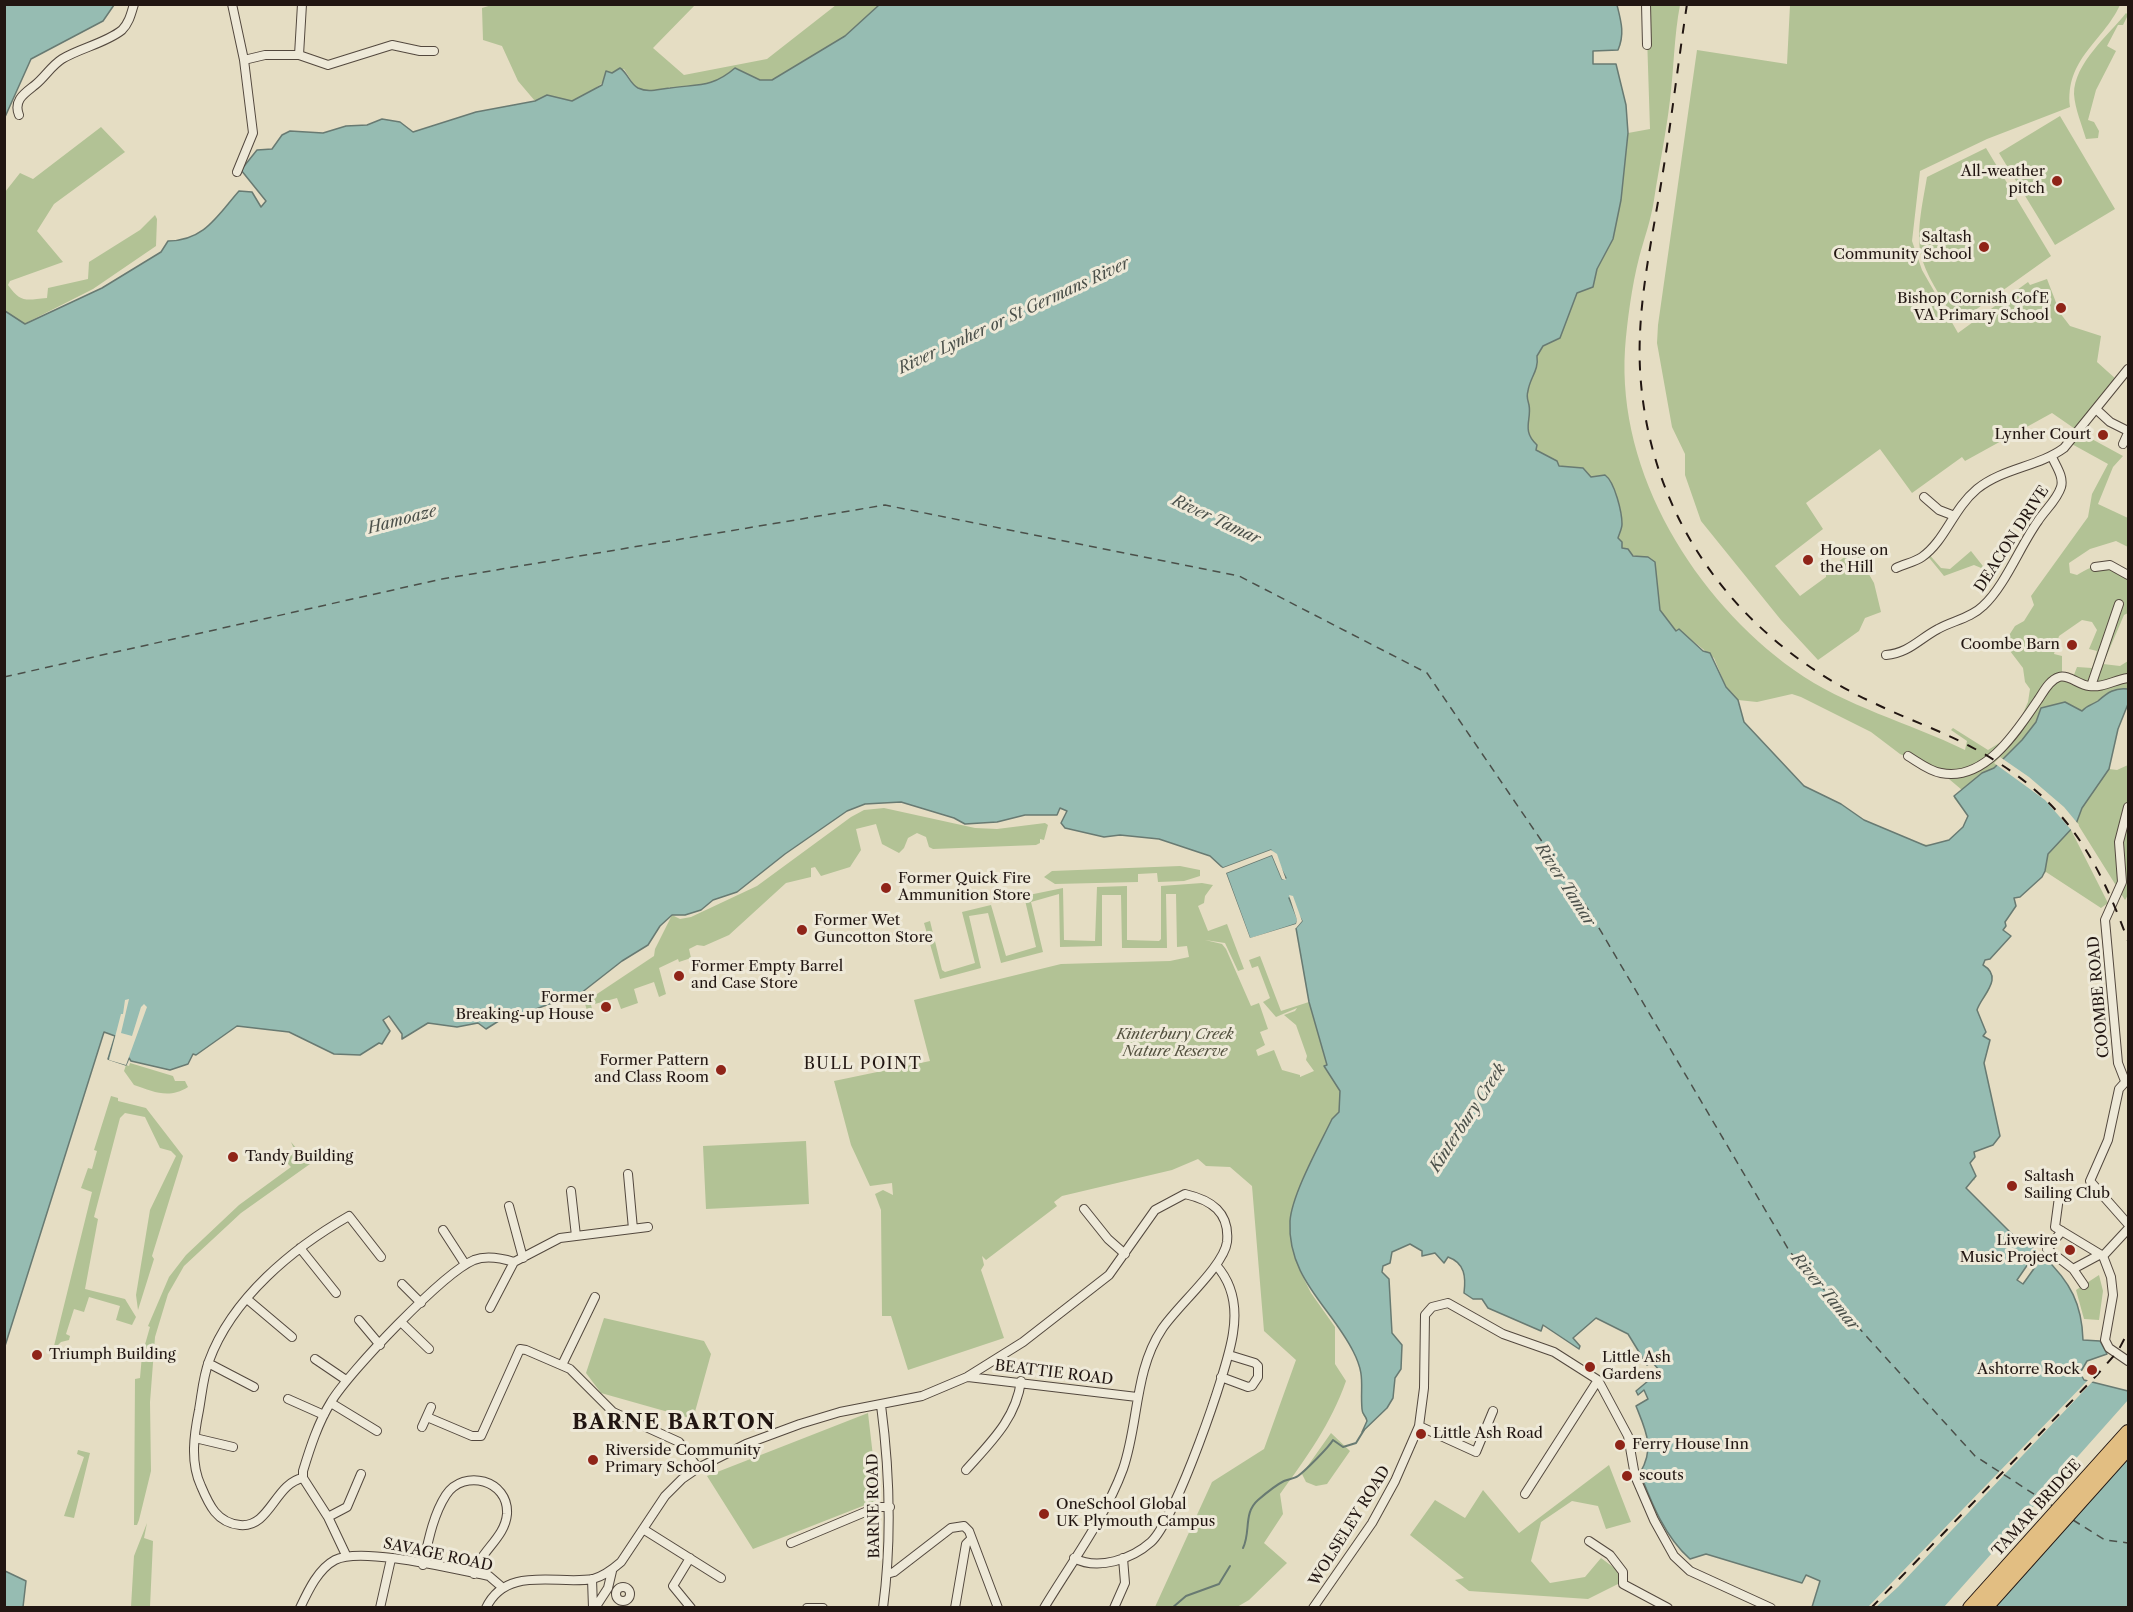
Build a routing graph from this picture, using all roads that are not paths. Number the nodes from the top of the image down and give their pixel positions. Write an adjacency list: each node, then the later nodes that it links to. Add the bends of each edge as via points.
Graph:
1 (134, 4): 9 (street, via 130,18 119,32 52,66 20,97)
2 (232, 4): 8 (street)
3 (302, 4): 7 (street)
4 (1646, 4): 5 (street)
5 (1647, 45)
6 (434, 51): 7 (street, via 392,45 328,65)
7 (299, 55): 8 (street, via 264,55)
8 (244, 60): 10 (street, via 253,133)
9 (19, 115)
10 (237, 172)
11 (2128, 369): 12 (street)
12 (2097, 410): 13 (street); 15 (street, via 2074,439)
13 (2128, 432): 14 (street)
14 (2123, 444)
15 (2052, 457): 17 (street, via 1994,477); 22 (street, DEACON DRIVE, via 2061,476 2058,494 2003,568 1982,608 1925,637 1901,656)
16 (1924, 497): 17 (street)
17 (1952, 515): 19 (street, via 1944,532 1921,558)
18 (2095, 567): 20 (street, via 2110,565)
19 (1896, 568)
20 (2128, 576)
21 (2119, 604): 24 (street)
22 (1886, 655)
23 (2128, 678): 24 (street)
24 (2091, 686): 25 (street, via 2057,677 2014,734 1995,754 1968,771 1943,774)
25 (1908, 756)
26 (2128, 807): 28 (street, COOMBE ROAD, via 2120,842)
27 (2128, 853): 28 (street)
28 (2121, 858): 29 (street, COOMBE ROAD, via 2122,882 2105,920 2118,1063)
29 (2127, 1079): 38 (street, via 2119,1089 2108,1140 2089,1187)
30 (628, 1174): 36 (street)
31 (571, 1191): 40 (street)
32 (2059, 1197): 39 (street, via 2055,1227)
33 (509, 1206): 45 (street)
34 (1084, 1209): 42 (street)
35 (648, 1227): 36 (street)
36 (633, 1229): 40 (street)
37 (443, 1230): 46 (street)
38 (2128, 1230): 43 (street)
39 (2062, 1231): 43 (street); 48 (street, via 2047,1249)
40 (576, 1236): 45 (street, via 549,1242)
41 (300, 1248): 44 (street, via 350,1216); 51 (street); 53 (street)
42 (1125, 1254): 47 (street, via 1155,1210 1185,1194 1210,1202 1221,1211 1227,1240); 66 (street, via 1084,1296 1023,1342)
43 (2101, 1256): 48 (street); 63 (street, via 2111,1277 2113,1294 2105,1340 2109,1348)
44 (381, 1257)
45 (522, 1258): 46 (street, via 483,1257); 55 (street)
46 (465, 1264): 54 (street)
47 (1216, 1265): 61 (street, via 1232,1290 1234,1333); 72 (street, via 1162,1329 1146,1360)
48 (2073, 1269): 50 (street)
49 (402, 1284): 54 (street)
50 (2084, 1285)
51 (336, 1293)
52 (595, 1297): 65 (street, via 585,1308)
53 (247, 1299): 58 (street); 64 (street, via 215,1345)
54 (421, 1303): 57 (street)
55 (490, 1308)
56 (359, 1320): 59 (street)
57 (402, 1323): 59 (street); 60 (street)
58 (292, 1337)
59 (380, 1345): 68 (street)
60 (429, 1349)
61 (1228, 1355): 67 (street); 67 (street, via 1255,1363 1258,1377 1248,1387)
62 (315, 1359): 68 (street)
63 (2128, 1361)
64 (208, 1363): 71 (street); 84 (street)
65 (562, 1365): 79 (street, via 520,1349 478,1438); 87 (street, via 581,1377 603,1406 679,1442)
66 (967, 1377): 70 (street, BEATTIE ROAD); 75 (street, via 922,1396)
67 (1221, 1377): 101 (street, via 1169,1518 1151,1542)
68 (346, 1380): 74 (street)
69 (1598, 1380): 80 (street, WOLSELEY ROAD, via 1554,1352 1503,1334 1456,1306 1439,1303 1425,1315); 91 (street); 125 (street, WOLSELEY ROAD, via 1628,1436 1635,1476 1674,1556 1690,1571)
70 (1021, 1381): 72 (street, BEATTIE ROAD); 88 (street, via 1019,1399 1011,1415)
71 (255, 1387)
72 (1137, 1397): 100 (street, via 1123,1468 1114,1491)
73 (288, 1399): 78 (street)
74 (331, 1402): 78 (street); 82 (street)
75 (881, 1405): 87 (street, via 800,1424); 92 (street, BARNE ROAD)
76 (431, 1407): 79 (street)
77 (1493, 1411): 80 (street, via 1476,1452)
78 (324, 1415): 90 (street)
79 (427, 1417): 81 (street)
80 (1419, 1426): 123 (street, WOLSELEY ROAD, via 1372,1523)
81 (422, 1427)
82 (377, 1431)
83 (2128, 1431): 126 (highway, TAMAR BRIDGE)
84 (195, 1438): 85 (street); 90 (street, via 193,1461 204,1493 214,1513 231,1522 241,1525 262,1517 283,1488)
85 (233, 1447)
86 (2128, 1448): 127 (highway)
87 (698, 1468): 94 (street, via 664,1496)
88 (966, 1470)
89 (361, 1474): 93 (street, via 347,1507)
90 (303, 1478): 93 (street)
91 (1525, 1494)
92 (890, 1506): 97 (street, via 877,1507); 106 (street, BARNE ROAD)
93 (328, 1517): 98 (street)
94 (643, 1529): 99 (street); 104 (street)
95 (971, 1539): 106 (street, via 964,1526 951,1528); 119 (street, via 966,1544); 120 (street)
96 (1589, 1541): 124 (street, via 1610,1555 1623,1572 1623,1584)
97 (791, 1543)
98 (346, 1555): 102 (street, SAVAGE ROAD); 112 (street, via 324,1569)
99 (690, 1558): 107 (street); 115 (street, via 673,1586)
100 (1074, 1558): 101 (street, via 1097,1564); 121 (street)
101 (1123, 1558): 122 (street, via 1125,1583)
102 (391, 1559): 103 (street, SAVAGE ROAD); 113 (street)
103 (423, 1565): 105 (street, SAVAGE ROAD); 105 (street, via 445,1496 457,1484 474,1478 500,1492 507,1511 503,1529 476,1565)
104 (612, 1571): 108 (street); 111 (street, via 608,1588)
105 (474, 1574): 109 (street, SAVAGE ROAD, via 496,1580)
106 (887, 1574): 118 (street, BARNE ROAD)
107 (721, 1578)
108 (592, 1579): 109 (street, SAVAGE ROAD, via 534,1579); 111 (street)
109 (503, 1588): 114 (street)
110 (616, 1596): 111 (street)
111 (596, 1606)
112 (300, 1608)
113 (380, 1608)
114 (486, 1608)
115 (691, 1608)
116 (807, 1608): 117 (street)
117 (823, 1608)
118 (883, 1608)
119 (955, 1608)
120 (998, 1608)
121 (1044, 1608)
122 (1114, 1608)
123 (1313, 1608)
124 (1668, 1608)
125 (1771, 1608)
126 (1970, 1608)
127 (1985, 1608)

